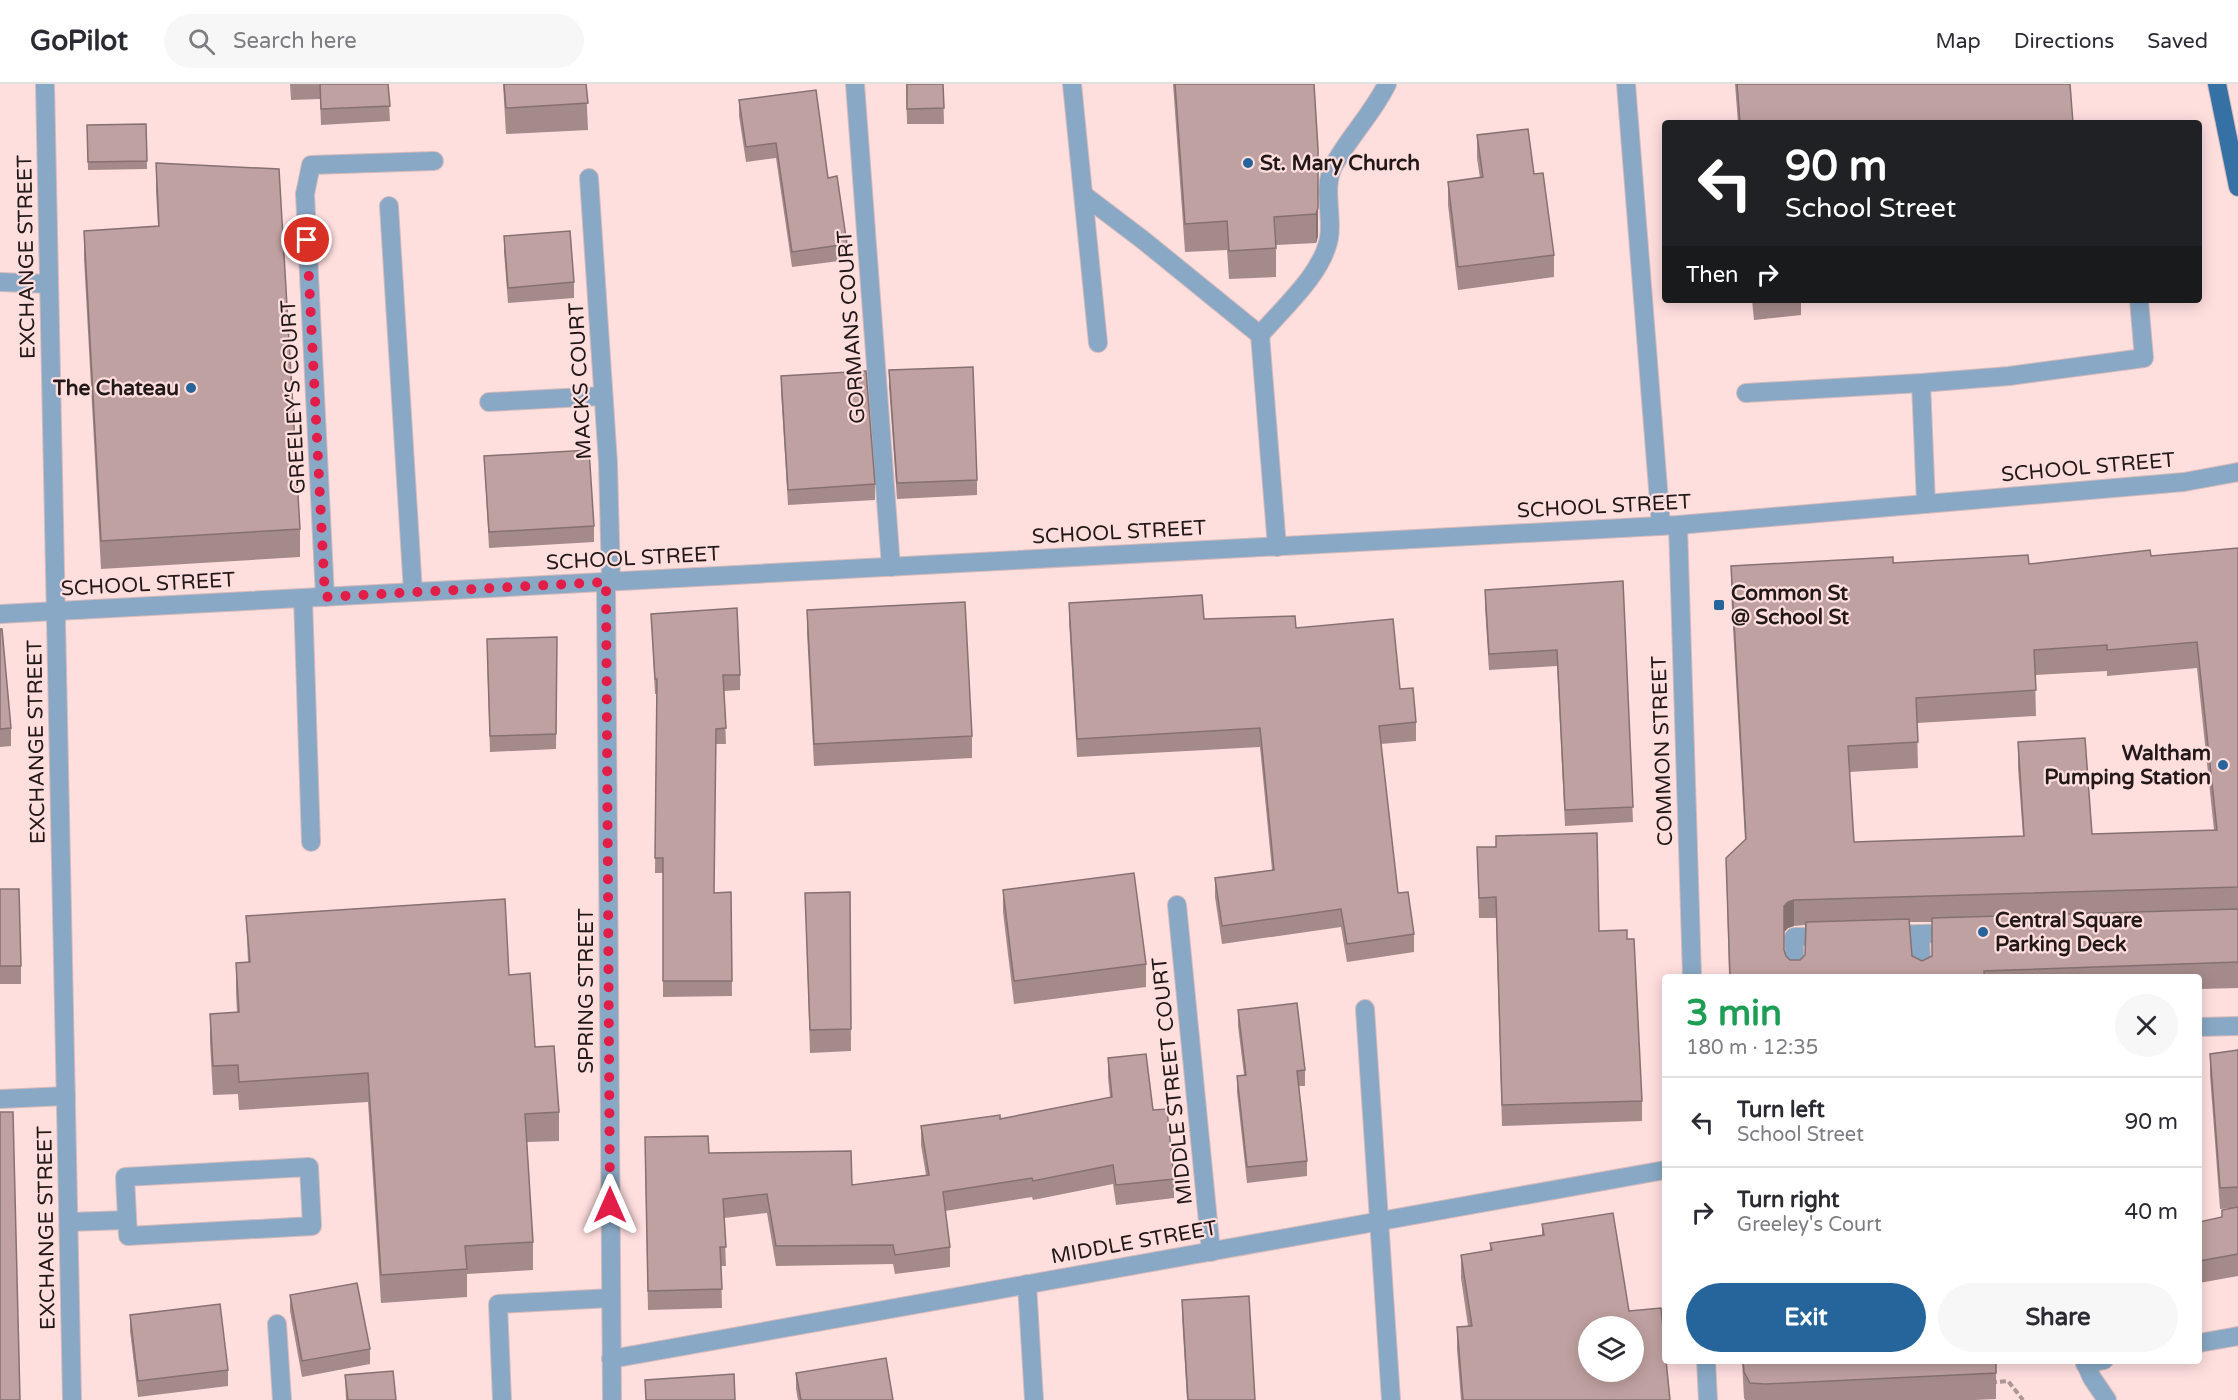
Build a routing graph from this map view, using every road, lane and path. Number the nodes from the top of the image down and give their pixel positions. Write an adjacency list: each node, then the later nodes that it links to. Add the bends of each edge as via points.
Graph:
1 (45, 84): 14 (street, EXCHANGE STREET)
2 (855, 84): 26 (street, GORMANS COURT)
3 (1072, 84): 11 (street)
4 (1387, 84): 16 (street, via 1334,166 1329,187 1330,235 1322,261)
5 (1626, 84): 24 (street, COMMON STREET)
6 (2217, 84): 7 (main road)
7 (2235, 156): 10 (main road)
8 (434, 161): 29 (street, GREELEY'S COURT, via 311,165 305,194)
9 (589, 178): 20 (street, MACKS COURT)
10 (2238, 187)
11 (1085, 196): 16 (street); 17 (street)
12 (389, 206): 28 (street)
13 (0, 282): 14 (street)
14 (49, 284): 31 (street, EXCHANGE STREET)
15 (2139, 303): 18 (street, via 2144,358)
16 (1260, 335): 25 (street)
17 (1098, 343)
18 (1921, 383): 19 (street); 23 (street)
19 (1746, 393)
20 (603, 396): 21 (street); 27 (street, MACKS COURT)
21 (489, 402)
22 (2238, 472): 23 (street, SCHOOL STREET, via 2184,482)
23 (1926, 504): 24 (street, SCHOOL STREET)
24 (1669, 526): 25 (street, SCHOOL STREET); 39 (street, COMMON STREET)
25 (1277, 547): 26 (street, SCHOOL STREET)
26 (891, 567): 27 (street, SCHOOL STREET)
27 (608, 582): 28 (street, SCHOOL STREET); 53 (street, SPRING STREET)
28 (413, 592): 29 (street, SCHOOL STREET)
29 (325, 597): 30 (street, SCHOOL STREET)
30 (303, 598): 31 (street, SCHOOL STREET); 33 (street)
31 (56, 611): 32 (street, SCHOOL STREET); 45 (street, EXCHANGE STREET)
32 (0, 614)
33 (311, 842)
34 (1177, 905): 51 (street, MIDDLE STREET COURT)
35 (1967, 932): 36 (street)
36 (1920, 934): 37 (street); 41 (street)
37 (1863, 935)
38 (1840, 936): 40 (street, via 1794,938)
39 (1692, 974)
40 (1795, 974)
41 (1922, 974)
42 (1365, 1009): 49 (street)
43 (2238, 1026): 44 (street)
44 (2202, 1027)
45 (66, 1096): 46 (street); 50 (street, EXCHANGE STREET)
46 (0, 1099)
47 (1662, 1171): 49 (street, MIDDLE STREET)
48 (127, 1220): 48 (street, via 125,1177 309,1167 312,1226 128,1236); 50 (street)
49 (1380, 1221): 51 (street, MIDDLE STREET); 66 (street)
50 (69, 1222): 61 (street, EXCHANGE STREET)
51 (1211, 1252): 52 (street, MIDDLE STREET)
52 (1027, 1284): 57 (street, MIDDLE STREET); 65 (street)
53 (611, 1298): 57 (street, SPRING STREET); 63 (street, via 498,1304)
54 (278, 1324): 62 (street)
55 (2238, 1336): 56 (street)
56 (2202, 1342)
57 (611, 1359): 64 (street, SPRING STREET)
58 (1706, 1364): 67 (street)
59 (2086, 1364): 69 (street)
60 (1988, 1377): 68 (path, via 1996,1382 2008,1381)
61 (72, 1400)
62 (282, 1400)
63 (502, 1400)
64 (612, 1400)
65 (1034, 1400)
66 (1391, 1400)
67 (1708, 1400)
68 (2023, 1400)
69 (2107, 1400)

